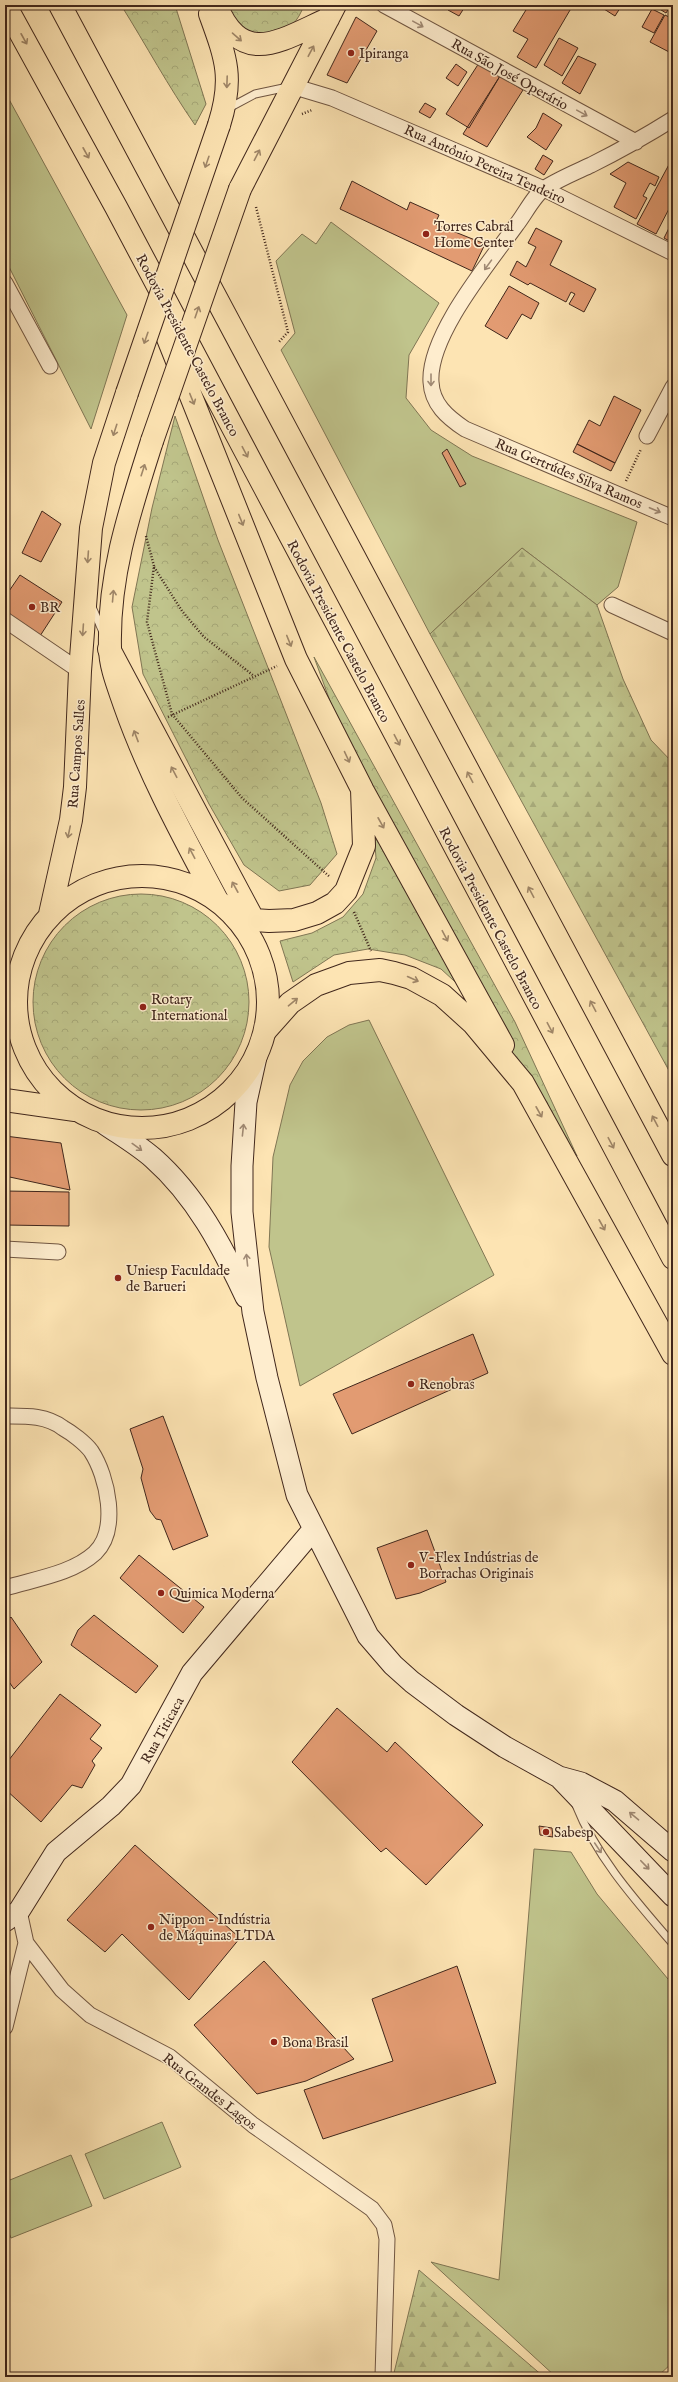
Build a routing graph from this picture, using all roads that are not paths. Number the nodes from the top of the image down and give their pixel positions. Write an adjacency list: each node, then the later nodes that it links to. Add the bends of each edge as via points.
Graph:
1 (5, 5): 12 (main road, Rodovia Presidente Castelo Branco, one-way to 12)
2 (60, 5): 37 (main road, one-way to 2)
3 (206, 5): 8 (main road, Rua Campos Salles, one-way to 8, via 226,59 228,82)
4 (216, 5): 6 (main road, one-way to 6, via 229,30 244,43 262,45 284,38)
5 (384, 5): 10 (street, Rua São José Operário, one-way to 10)
6 (331, 12): 7 (main road, Rua Campos Salles, one-way to 6)
7 (292, 86): 8 (lane, via 255,94); 11 (street, Rua Antônio Pereira Tendeiro, via 332,98); 23 (main road, Rua Campos Salles, one-way to 7, bridge, via 116,563 123,532 152,441 240,190)
8 (221, 118): 19 (main road, Rua Campos Salles, one-way to 19, bridge, via 104,463 87,557)
9 (673, 119): 10 (street)
10 (636, 142): 11 (street)
11 (544, 189): 13 (street, Rua Antônio Pereira Tendeiro); 18 (street, Rua Gertrúdes Silva Ramos, one-way to 18, via 470,290 443,334 433,364 432,395 449,419 464,429)
12 (116, 207): 25 (main road, one-way to 25, via 296,659); 40 (main road, Rodovia Presidente Castelo Branco, one-way to 40)
13 (673, 253)
14 (5, 285): 15 (street)
15 (50, 366)
16 (673, 387): 17 (street)
17 (647, 436)
18 (673, 518)
19 (86, 592): 23 (lane, Rua Campos Salles); 24 (main road, Rua Campos Salles, one-way to 24)
20 (612, 605): 22 (street)
21 (5, 620): 24 (street)
22 (673, 633)
23 (110, 649): 26 (main road, Rua Campos Salles, one-way to 23, via 148,768 118,685); 28 (main road, one-way to 23)
24 (80, 671): 27 (main road, Rua Campos Salles, one-way to 27, via 79,747 73,807)
25 (362, 789): 28 (main road, via 364,846 346,891 335,903 317,913 294,920); 33 (main road, one-way to 33, via 436,919)
26 (217, 900): 27 (main road, via 173,879 146,875 119,877 94,884 70,897); 28 (main road)
27 (50, 914): 29 (main road)
28 (246, 920): 31 (main road, via 266,977)
29 (32, 939): 30 (main road); 35 (main road, via 22,961 16,985 19,1033 40,1077 56,1096)
30 (5, 970)
31 (266, 1030): 32 (main road); 33 (main road, one-way to 33, via 290,1003 316,985 350,973 380,970 412,978 442,995 473,1023)
32 (256, 1057): 36 (main road, via 243,1079 225,1098 204,1113 181,1123 156,1128 130,1129); 41 (street, one-way to 32, via 242,1212 242,1166 246,1102)
33 (523, 1083): 42 (main road, one-way to 42)
34 (5, 1100): 35 (main road)
35 (76, 1110): 36 (main road)
36 (106, 1124): 41 (street, one-way to 41, via 153,1158 182,1189 206,1220 226,1253)
37 (673, 1155)
38 (5, 1249): 39 (street)
39 (58, 1252)
40 (673, 1258)
41 (253, 1312): 44 (street, via 297,1495)
42 (673, 1354)
43 (5, 1416): 45 (street, via 34,1416 62,1427 90,1450 104,1481 109,1510 107,1535 95,1553 77,1566)
44 (313, 1530): 46 (street, via 368,1636 393,1664 456,1715); 49 (street, Rua Titicaca, via 192,1673 131,1785 111,1806 56,1852)
45 (5, 1588)
46 (564, 1782): 47 (street, one-way to 46, via 615,1801 581,1783); 48 (street, one-way to 48); 51 (lane, one-way to 51, via 595,1844 628,1892)
47 (673, 1851)
48 (673, 1896)
49 (12, 1916): 50 (street, Rua Grandes Lagos)
50 (26, 1943): 52 (street); 53 (street, Rua Grandes Lagos, via 62,1990 90,2015 170,2058 253,2125 372,2210 384,2225 387,2239)
51 (673, 1944)
52 (5, 2027)
53 (383, 2377)

